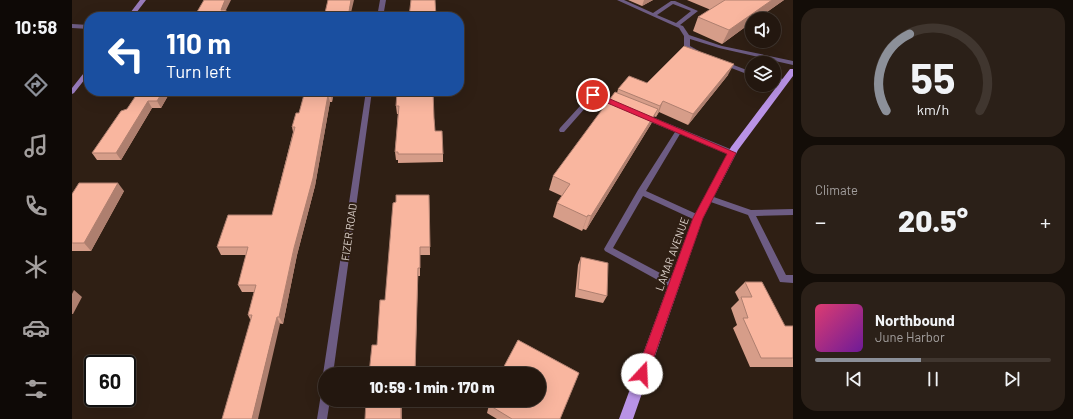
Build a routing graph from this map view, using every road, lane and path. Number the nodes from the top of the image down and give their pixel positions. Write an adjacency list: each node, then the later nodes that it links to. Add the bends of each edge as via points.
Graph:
1 (143, 0): 4 (main road)
2 (383, 0): 5 (street)
3 (620, 0): 6 (street)
4 (134, 12)
5 (381, 12)
6 (653, 15): 7 (street); 7 (street, via 673,2 695,11)
7 (676, 25): 10 (street)
8 (72, 26): 9 (street)
9 (84, 26)
10 (688, 36): 11 (street, via 687,47); 13 (street, via 721,47)
11 (700, 53)
12 (714, 59): 15 (street)
13 (793, 63)
14 (793, 71): 17 (main road, LAMAR AVENUE)
15 (745, 72)
16 (84, 76): 18 (main road)
17 (784, 80): 24 (main road, LAMAR AVENUE)
18 (72, 92)
19 (369, 96): 32 (street, FIZER ROAD)
20 (622, 107): 22 (street, via 593,95)
21 (636, 113): 23 (street)
22 (562, 130)
23 (679, 132): 24 (street); 25 (street)
24 (732, 153): 26 (main road, LAMAR AVENUE)
25 (641, 192): 29 (street); 31 (street, via 608,249)
26 (708, 198): 27 (street); 29 (main road, LAMAR AVENUE)
27 (751, 213): 28 (street); 30 (street, via 784,278)
28 (792, 214)
29 (698, 218): 31 (main road, LAMAR AVENUE)
30 (793, 279)
31 (674, 285): 35 (main road, LAMAR AVENUE)
32 (329, 367)
33 (324, 407): 34 (street)
34 (322, 419)
35 (626, 419)

